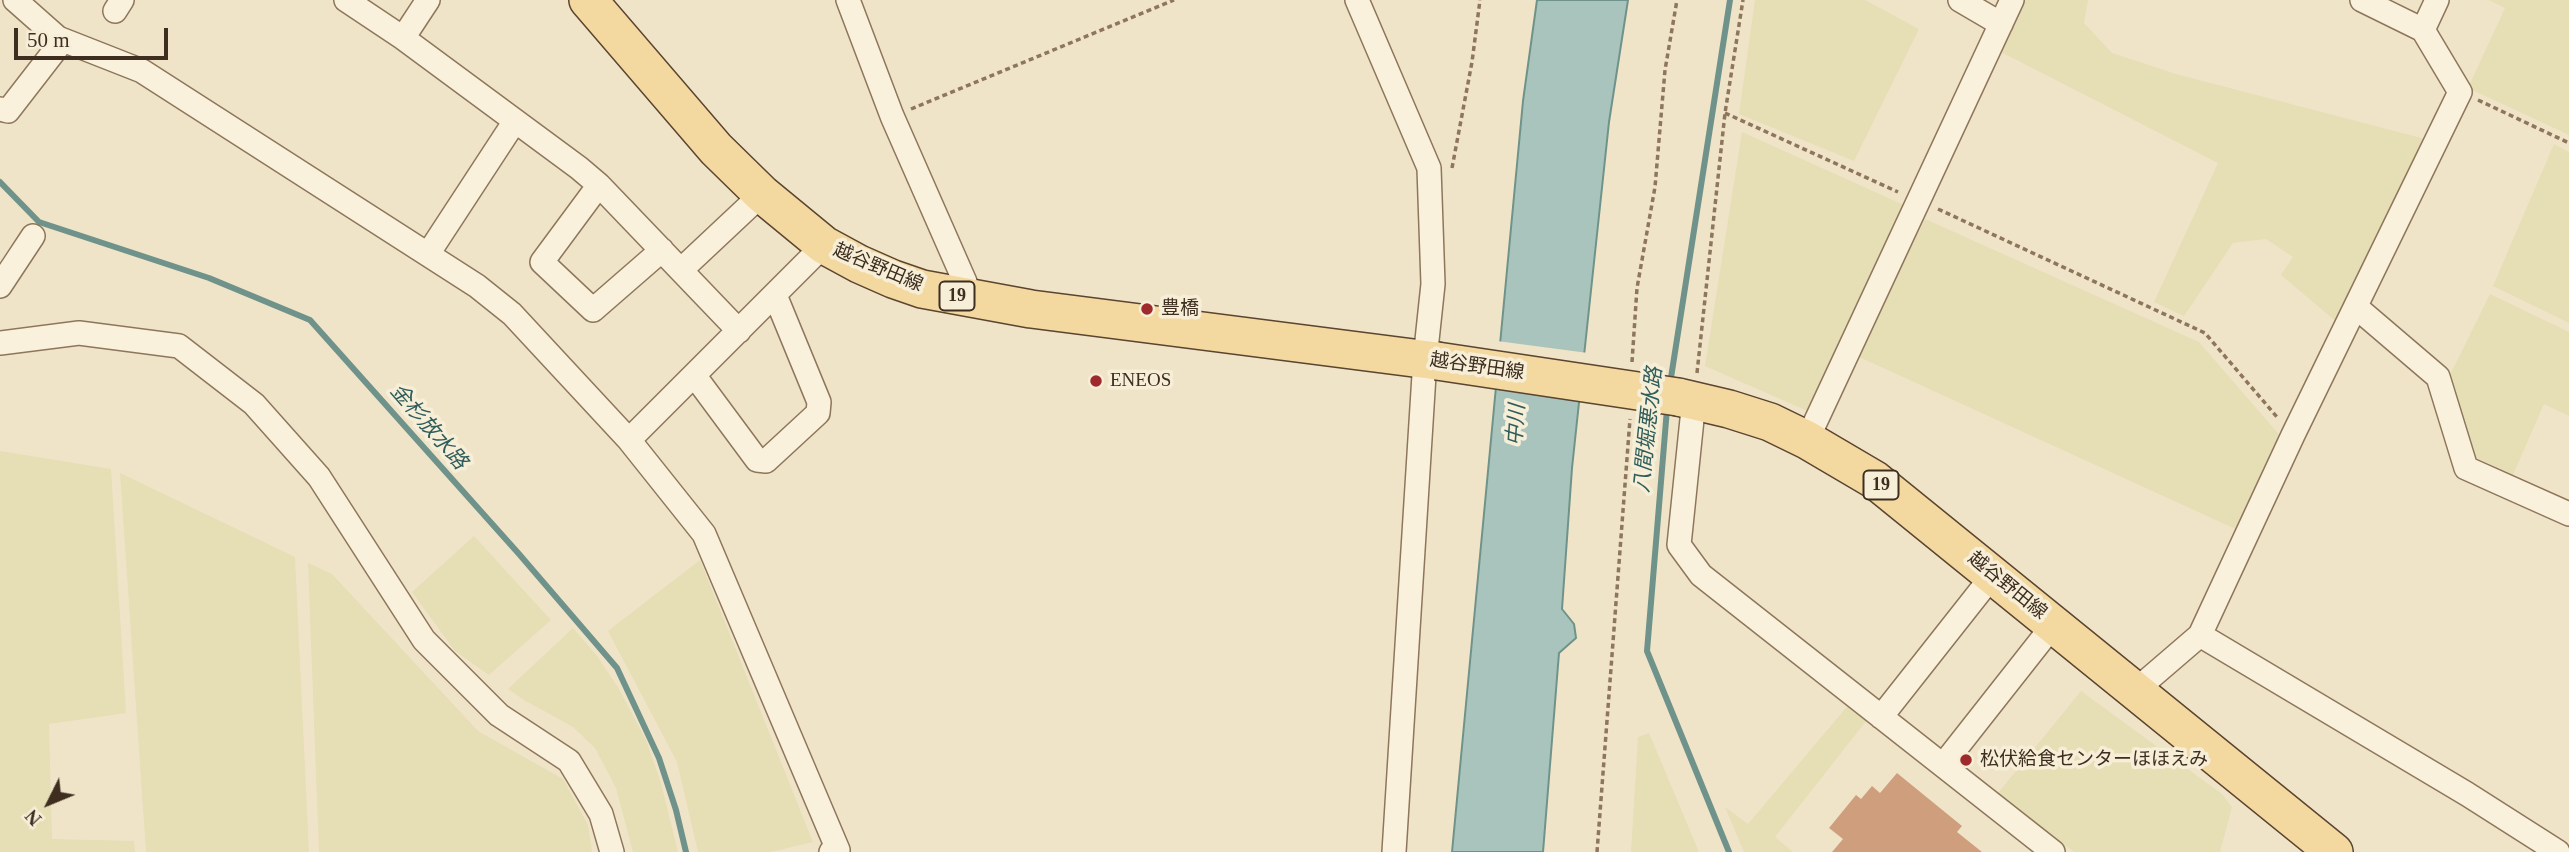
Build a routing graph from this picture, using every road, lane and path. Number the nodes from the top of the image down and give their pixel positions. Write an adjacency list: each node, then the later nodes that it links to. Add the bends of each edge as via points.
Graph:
1 (15, 0): 18 (street)
2 (346, 0): 17 (street)
3 (428, 0): 17 (street)
4 (588, 0): 27 (main road, 越谷野田線 / 19, via 716,149)
5 (848, 0): 22 (street)
6 (1174, 0): 22 (path)
7 (1357, 0): 40 (street, via 1429,168)
8 (1480, 0): 25 (path)
9 (1677, 0): 41 (path, via 1665,70 1655,187 1637,288)
10 (1743, 0): 21 (path)
11 (1960, 0): 15 (street)
12 (2012, 0): 15 (street)
13 (2362, 0): 16 (street)
14 (2437, 0): 16 (street)
15 (2001, 23): 28 (street)
16 (2423, 30): 19 (street)
17 (403, 38): 23 (street)
18 (63, 40): 20 (street, via 8,111); 32 (street, via 142,71)
19 (2460, 92): 24 (path); 37 (street)
20 (0, 109)
21 (1725, 113): 28 (path); 43 (path)
22 (892, 116): 36 (street, via 965,282)
23 (515, 121): 26 (street); 32 (street)
24 (2569, 143)
25 (1451, 176)
26 (599, 186): 31 (street); 31 (street, via 541,262 593,310)
27 (762, 194): 30 (main road, 越谷野田線 / 19); 33 (street)
28 (1917, 200): 45 (path, via 2205,333); 47 (street)
29 (33, 236): 34 (street)
30 (824, 245): 35 (street); 36 (main road, 越谷野田線 / 19, via 893,279)
31 (662, 250): 33 (street)
32 (428, 254): 46 (street, via 512,314)
33 (681, 270): 38 (street)
34 (0, 286)
35 (775, 295): 38 (street); 42 (street, via 819,402 818,413 766,461 757,460)
36 (963, 298): 40 (main road, 越谷野田線 / 19)
37 (2356, 307): 45 (street); 48 (street, via 2438,377 2466,468)
38 (738, 331): 42 (street)
39 (0, 343): 55 (street, via 79,333 179,346 254,404 320,477 424,640 499,715 569,761 601,814)
40 (1431, 360): 43 (main road, 越谷野田線 / 19, bridge); 57 (street)
41 (1632, 365)
42 (694, 374): 46 (street)
43 (1686, 398): 47 (main road, 越谷野田線 / 19, via 1770,422); 53 (street, via 1679,545 1701,575)
44 (1630, 418): 58 (path)
45 (2293, 435): 51 (street)
46 (628, 440): 56 (street, via 705,534 838,850)
47 (1807, 440): 49 (main road, 越谷野田線 / 19, via 1875,480)
48 (2569, 513)
49 (1993, 575): 50 (main road, 越谷野田線 / 19); 53 (street)
50 (2054, 624): 52 (main road, 越谷野田線 / 19); 54 (street)
51 (2200, 635): 52 (street); 61 (street)
52 (2136, 690): 60 (main road, 越谷野田線 / 19)
53 (1881, 717): 54 (street)
54 (1943, 765): 59 (street)
55 (612, 852)
56 (831, 852)
57 (1394, 852)
58 (1597, 852)
59 (2053, 852)
60 (2334, 852)
61 (2558, 852)

